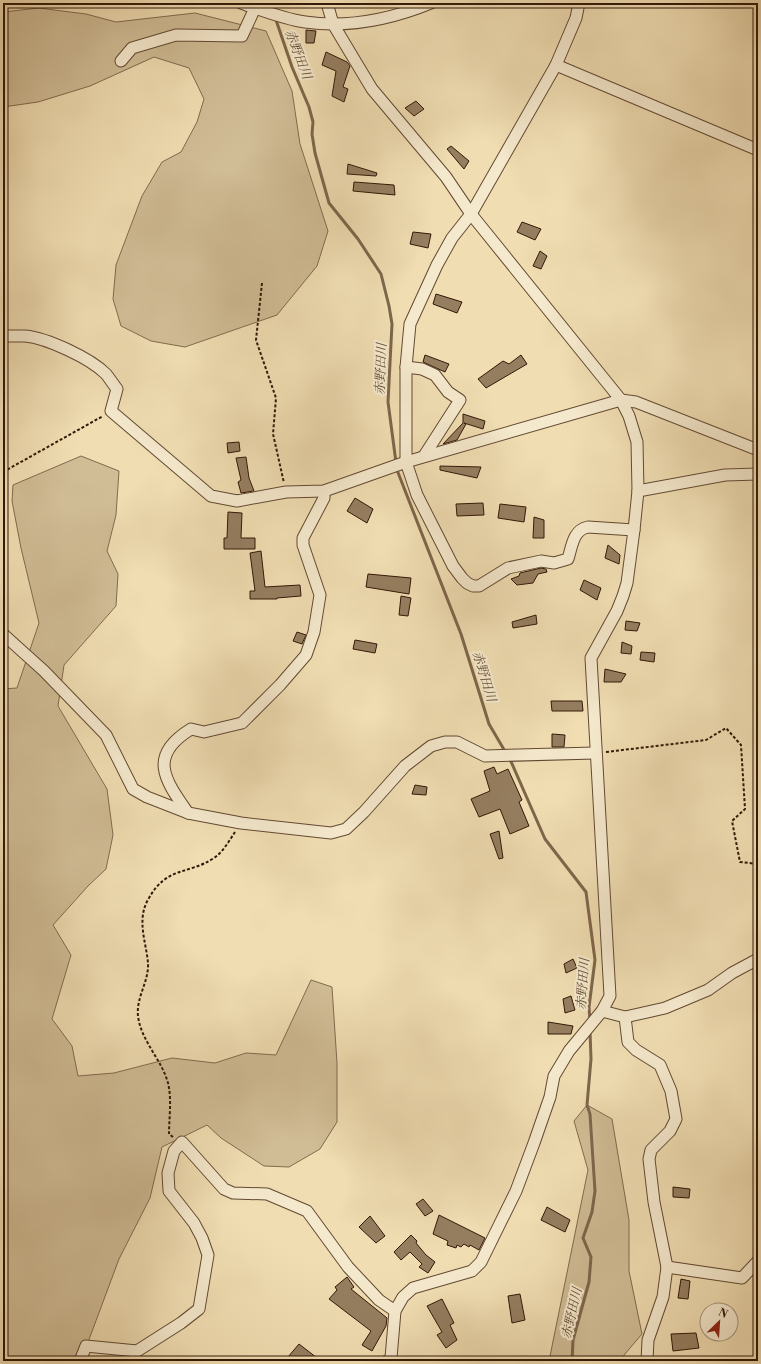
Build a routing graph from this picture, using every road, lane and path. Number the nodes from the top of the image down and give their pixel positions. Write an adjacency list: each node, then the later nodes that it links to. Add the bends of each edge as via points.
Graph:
1 (241, 3): 5 (street)
2 (327, 3): 6 (street)
3 (431, 3): 6 (street, via 377,20)
4 (580, 3): 8 (street)
5 (255, 8): 6 (street, via 305,22); 7 (street, via 242,36 176,35 132,48)
6 (333, 24): 10 (street, via 372,89 446,177)
7 (122, 61)
8 (556, 64): 9 (street); 10 (street)
9 (758, 150)
10 (471, 214): 13 (street, via 452,238 437,265 410,324); 14 (street)
11 (262, 283): 23 (path, via 256,340 276,398 273,434)
12 (3, 336): 15 (street, via 26,336 46,342 93,364 117,389)
13 (406, 368): 17 (street, via 422,369 435,376 448,392 460,400); 18 (street)
14 (621, 400): 16 (street, via 636,402); 17 (street); 22 (street, via 637,442)
15 (111, 411): 19 (path); 23 (street, via 211,496 238,501)
16 (758, 450)
17 (424, 456): 18 (street)
18 (404, 462): 21 (street); 24 (street, via 417,495 453,566 467,583 473,586 479,586 508,568 541,561 554,563 568,559 575,536 582,528)
19 (3, 472)
20 (758, 474): 22 (street, via 725,475)
21 (324, 491): 23 (street); 27 (street, via 324,498 303,538 303,545 320,595 314,632 306,655 242,723 204,732 191,729 169,747 164,765 167,784)
22 (638, 491): 24 (street)
23 (286, 492)
24 (634, 530): 26 (street, via 623,596 591,658)
25 (3, 634): 27 (street, via 44,671 106,735 133,789)
26 (595, 753): 28 (street, via 485,756 457,742 445,742 431,746 405,766 346,829 331,832); 29 (path, via 706,740 726,728 741,745 745,809 732,821 740,862); 31 (street, via 610,988 610,996)
27 (188, 814): 28 (street)
28 (241, 823): 33 (path, via 225,848 215,858 167,876 148,898 143,912 142,925 148,964 138,1005 138,1018 168,1082 169,1134)
29 (758, 864)
30 (758, 959): 32 (street, via 708,990 665,1008)
31 (602, 1011): 32 (street); 36 (street, via 569,1051 554,1076 550,1097 516,1191 481,1262 472,1271 413,1288 403,1297)
32 (625, 1017): 35 (street, via 628,1042 660,1065 671,1091 676,1118 670,1131 651,1150 649,1159)
33 (182, 1142): 36 (street, via 224,1189 233,1193 267,1194 307,1211 348,1267 379,1300); 38 (street, via 174,1151 168,1173 169,1191 194,1223 208,1255 199,1309 137,1351 86,1346)
34 (758, 1261): 35 (street, via 742,1278)
35 (666, 1268): 39 (street, via 663,1297 648,1340)
36 (395, 1311): 37 (street)
37 (392, 1360)
38 (80, 1361)
39 (647, 1361)

